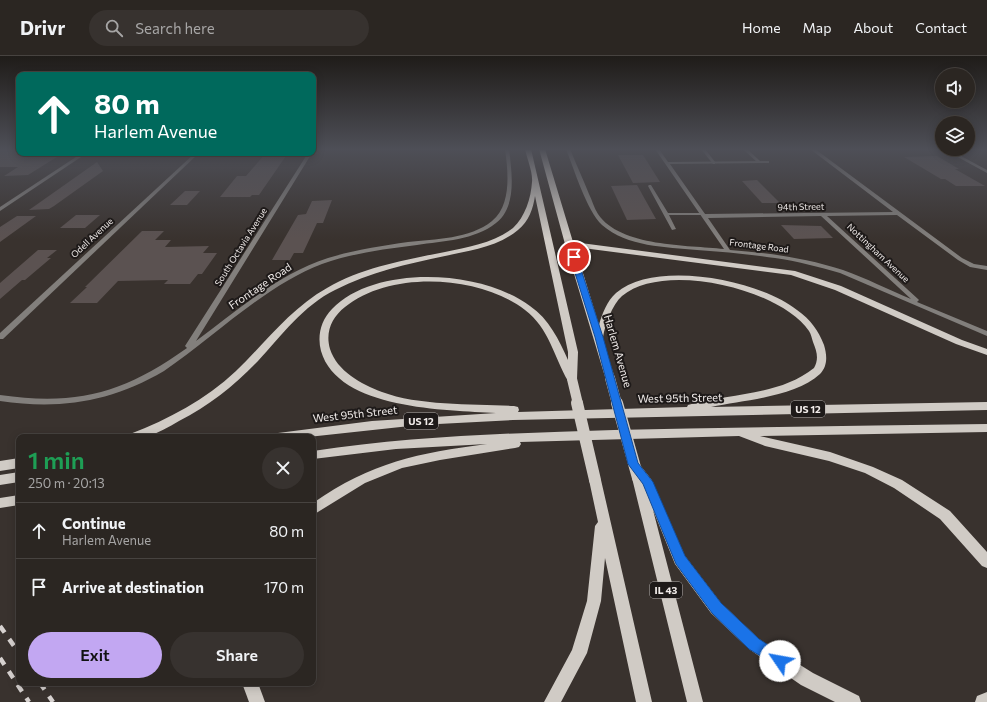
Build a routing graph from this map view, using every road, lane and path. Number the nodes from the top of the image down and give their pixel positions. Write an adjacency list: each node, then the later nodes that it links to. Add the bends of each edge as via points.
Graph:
1 (45, 179): 11 (street)
2 (169, 179): 22 (street, Odell Avenue)
3 (294, 179): 24 (street, South Octavia Avenue)
4 (509, 179): 24 (street, Frontage Road, via 501,216 492,224 466,235 343,256 302,270 273,287)
5 (551, 179): 17 (main road, Harlem Avenue / IL 43)
6 (581, 179): 18 (street, Frontage Road, via 595,214 608,228 618,233 643,242)
7 (678, 179): 15 (street)
8 (852, 179): 14 (street)
9 (535, 181): 26 (main road, via 572,352); 33 (main road, via 524,221 506,236 481,246 368,272 333,287 304,306 224,388 176,419)
10 (650, 186): 12 (lane)
11 (0, 209)
12 (666, 214): 15 (lane); 16 (lane)
13 (822, 214): 14 (street, 94th Street); 15 (street, 94th Street); 20 (street, Nottingham Avenue)
14 (898, 214): 19 (street, via 963,262)
15 (703, 215): 18 (street)
16 (674, 229)
17 (569, 244): 23 (main road, Harlem Avenue / IL 43); 25 (main road, via 792,273 838,288)
18 (729, 252): 20 (street, Frontage Road, via 775,256 820,265)
19 (987, 268)
20 (921, 305): 21 (street, Frontage Road)
21 (987, 334)
22 (0, 337)
23 (599, 337): 29 (main road, via 609,308 623,292 648,281 675,278 723,282 761,293 795,311 816,334 822,358 818,371 806,380 778,390 709,402); 38 (main road, Harlem Avenue / IL 43, bridge)
24 (187, 350): 27 (street, Frontage Road, via 160,370 141,380 92,397 45,403)
25 (987, 352)
26 (572, 379): 30 (main road, via 546,326 534,313 520,302 503,294 461,282 424,278 374,287 343,304 324,327 322,340 331,364 350,380 379,395 430,404); 45 (main road, bridge)
27 (0, 398)
28 (987, 406): 29 (main road, West 95th Street / US 12)
29 (683, 411): 30 (main road, West 95th Street / US 12)
30 (566, 414): 34 (main road, West 95th Street / US 12, via 464,418 361,426)
31 (987, 428): 32 (main road, US 12)
32 (738, 431): 35 (main road, US 12); 46 (main road, via 765,442 830,457 869,470 898,484 945,515)
33 (141, 434)
34 (301, 434)
35 (563, 436): 36 (main road, US 12, via 398,444); 44 (main road, via 413,460 360,480)
36 (316, 454)
37 (16, 463): 39 (main road)
38 (633, 464): 52 (main road, Harlem Avenue / IL 43, bridge); 53 (main road, via 647,482 680,560 716,608 754,644 807,678)
39 (0, 466)
40 (16, 477): 41 (main road)
41 (0, 480)
42 (16, 500): 43 (main road)
43 (0, 503)
44 (316, 508)
45 (603, 518): 50 (main road, via 594,601 578,653); 51 (main road)
46 (987, 562)
47 (251, 686): 49 (main road)
48 (987, 700): 54 (main road)
49 (257, 702)
50 (552, 702)
51 (644, 702)
52 (695, 702)
53 (853, 702)
54 (983, 702)

